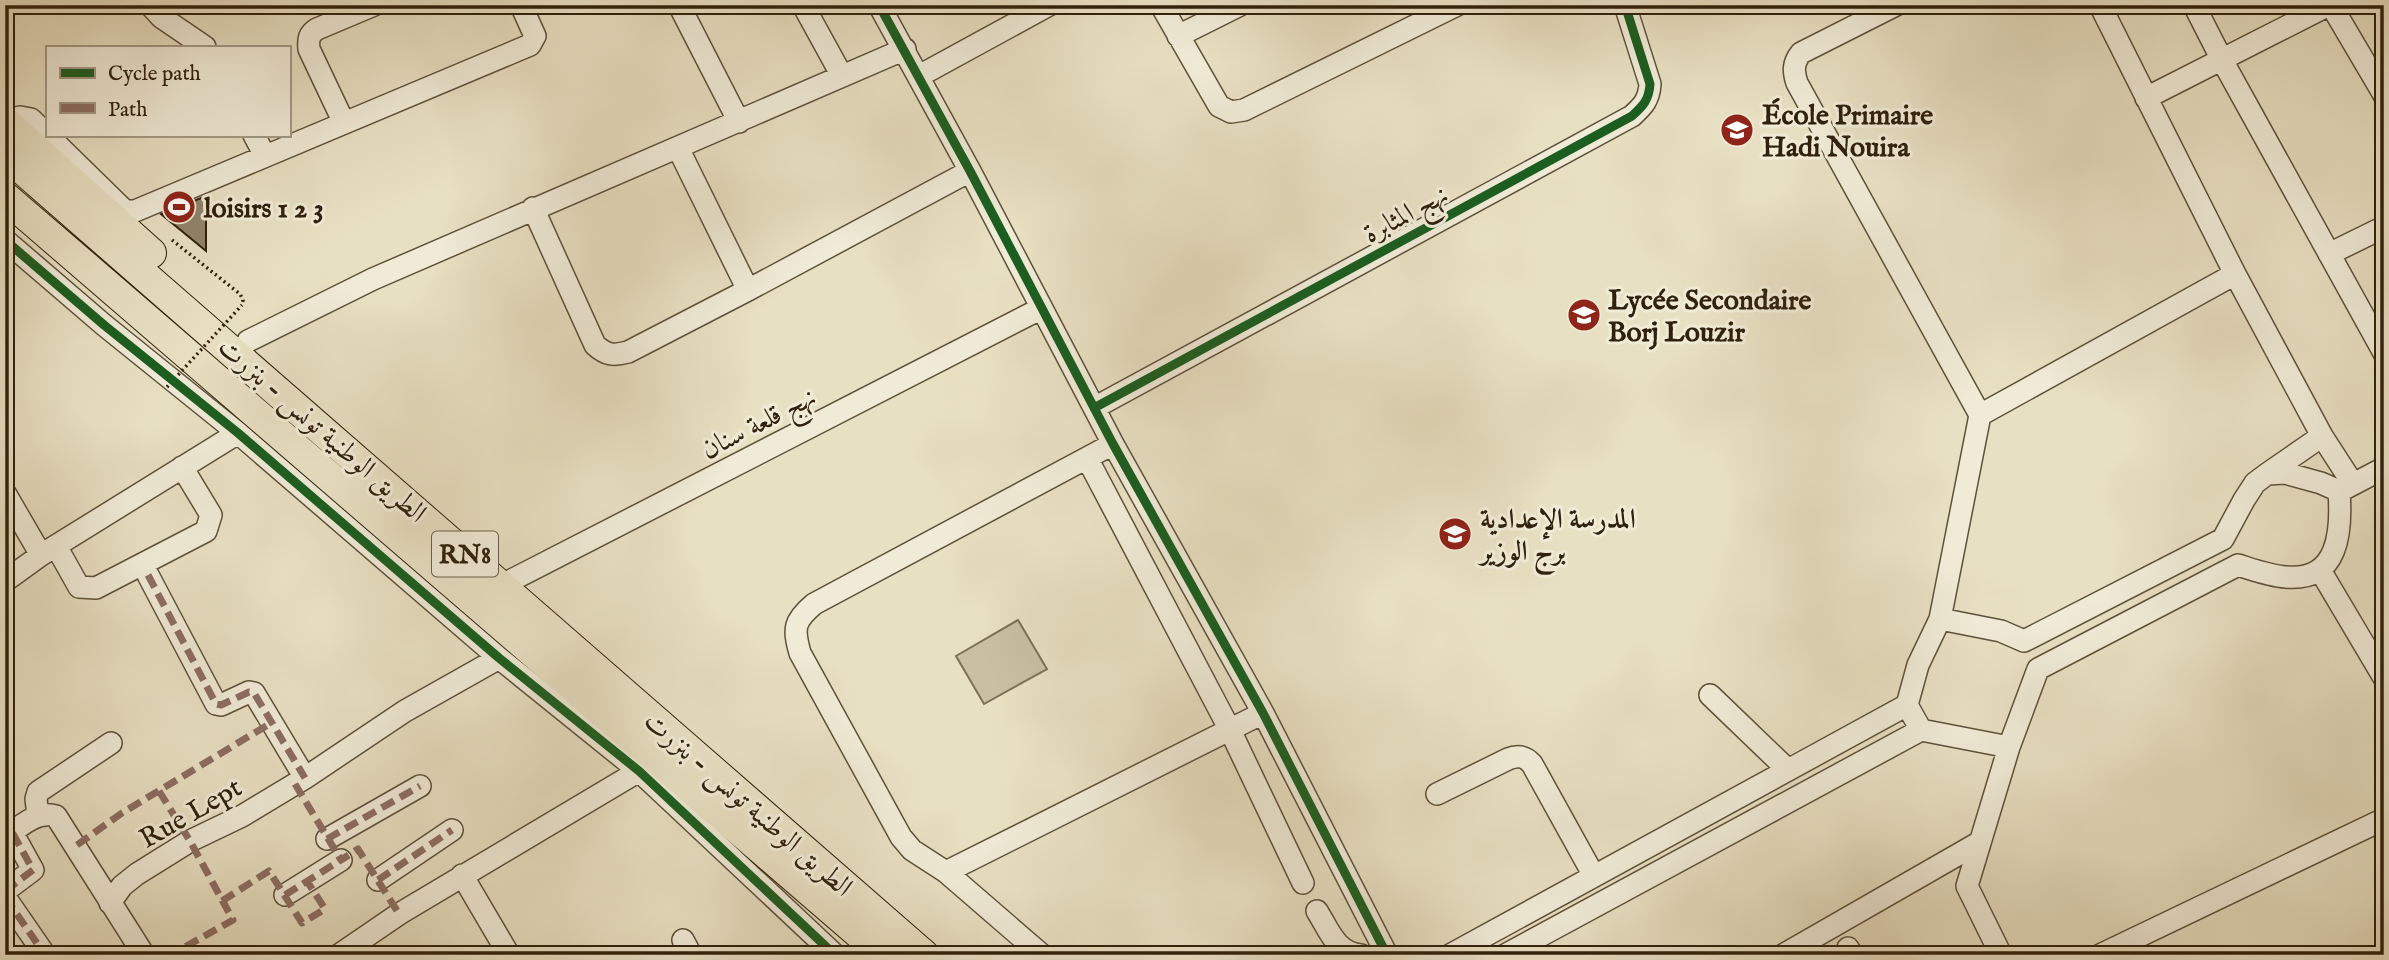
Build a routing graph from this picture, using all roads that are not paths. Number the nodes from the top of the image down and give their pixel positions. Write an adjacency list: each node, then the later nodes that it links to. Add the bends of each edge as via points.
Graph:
1 (150, 5): 17 (street)
2 (374, 5): 26 (street, via 317,29 308,40)
3 (522, 5): 26 (street, via 535,36 530,45)
4 (679, 5): 25 (street)
5 (803, 5): 20 (street)
6 (879, 5): 18 (street)
7 (1049, 5): 21 (street)
8 (1161, 5): 16 (street)
9 (1240, 5): 16 (street)
10 (1457, 5): 16 (street, via 1244,110 1231,112 1219,106)
11 (1625, 5): 44 (street, نهج المثابرة, via 1650,84 1649,97 1632,116)
12 (1896, 5): 45 (street, via 1801,53 1794,72)
13 (2100, 5): 23 (street)
14 (2194, 5): 19 (street)
15 (2330, 5): 19 (street); 22 (street)
16 (1178, 36)
17 (204, 46)
18 (905, 49): 20 (street); 21 (street)
19 (2222, 60): 23 (street); 38 (street)
20 (842, 76): 25 (street)
21 (919, 76): 33 (street)
22 (2384, 95)
23 (2146, 98): 39 (street)
24 (5, 121): 27 (street, via 25,117); 42 (highway)
25 (739, 122): 30 (street)
26 (344, 123): 32 (street)
27 (46, 134)
28 (49, 136): 32 (street, via 127,212)
29 (255, 136): 32 (street)
30 (677, 148): 35 (street); 40 (street)
31 (5, 154): 55 (highway, الطريق الوطنية تونس - بنزرت / RN8)
32 (265, 156)
33 (970, 171): 40 (street); 41 (street)
34 (5, 197): 106 (highway, الطريق الوطنية تونس - بنزرت / RN8)
35 (533, 208): 40 (street, via 595,345 604,354 628,352); 42 (street)
36 (2384, 227): 38 (street)
37 (5, 240): 46 (street)
38 (2329, 254): 43 (street)
39 (2235, 274): 45 (street); 47 (street)
40 (748, 290)
41 (1040, 309): 44 (street); 62 (street, نهج قلعة سنان)
42 (248, 341): 55 (highway, RN8, via 302,389)
43 (2384, 353)
44 (1094, 408): 48 (street)
45 (1980, 415): 63 (street)
46 (238, 433): 50 (street); 65 (street)
47 (2322, 436): 52 (street); 53 (street)
48 (1113, 444): 49 (street); 66 (street)
49 (1087, 458): 69 (street); 89 (street, via 814,604 799,617 796,637 800,653 901,837 912,850)
50 (182, 467): 57 (street); 57 (street, via 211,515 206,531 96,589 79,587)
51 (2384, 468): 53 (street)
52 (2267, 474): 53 (street, via 2285,473); 56 (street, via 2255,483)
53 (2346, 488): 59 (street, via 2332,559)
54 (5, 493): 57 (street)
55 (439, 530): 62 (highway, الطريق الوطنية تونس - بنزرت / RN8)
56 (2223, 539): 58 (street); 64 (street)
57 (48, 551): 61 (street)
58 (2238, 565): 59 (street, via 2285,578 2303,578); 67 (street)
59 (2320, 570): 68 (street)
60 (148, 575): 79 (street, via 216,704 254,693)
61 (5, 581)
62 (500, 586): 94 (highway, الطريق الوطنية تونس - بنزرت / RN8)
63 (1940, 619): 64 (street, via 2000,631); 71 (street, via 1918,665)
64 (2024, 641): 67 (street)
65 (499, 658): 78 (street); 79 (street, Rue Lept, via 413,706)
66 (1237, 666): 69 (street); 72 (street)
67 (2038, 669): 76 (street)
68 (2384, 678)
69 (1204, 682): 73 (street)
70 (1710, 695): 77 (street)
71 (1907, 705): 74 (street); 77 (street)
72 (1263, 713): 73 (street); 100 (street)
73 (1230, 730): 89 (street); 93 (street)
74 (1921, 730): 76 (street); 112 (street)
75 (111, 743): 82 (street, via 38,792)
76 (2009, 747): 87 (street)
77 (1788, 770): 91 (street)
78 (639, 771): 90 (street); 105 (street)
79 (305, 778): 98 (street, Rue Lept, via 137,874)
80 (419, 786): 86 (street)
81 (1437, 794): 91 (street, via 1508,759 1524,757)
82 (38, 815): 85 (street); 98 (street, via 56,816)
83 (2384, 819): 115 (street)
84 (452, 830): 92 (street)
85 (9, 835): 95 (street, via 33,870)
86 (327, 839)
87 (1980, 842): 113 (street); 114 (street, via 1967,886)
88 (341, 860): 96 (street)
89 (946, 872): 109 (street)
90 (463, 875): 103 (street); 104 (street)
91 (1594, 876): 111 (street)
92 (378, 880)
93 (1303, 883)
94 (846, 888): 107 (highway, الطريق الوطنية تونس - بنزرت / RN8); 108 (highway, RN8)
95 (5, 891)
96 (285, 895)
97 (5, 897): 101 (street)
98 (110, 903): 102 (street)
99 (1317, 911): 110 (street, via 1340,949)
100 (1385, 951): 110 (street)
101 (45, 955)
102 (144, 955)
103 (339, 955)
104 (509, 955)
105 (835, 955)
106 (884, 955)
107 (924, 955)
108 (940, 955)
109 (1042, 955)
110 (1362, 955)
111 (1450, 955)
112 (1505, 955)
113 (1783, 955)
114 (2001, 955)
115 (2100, 955)

